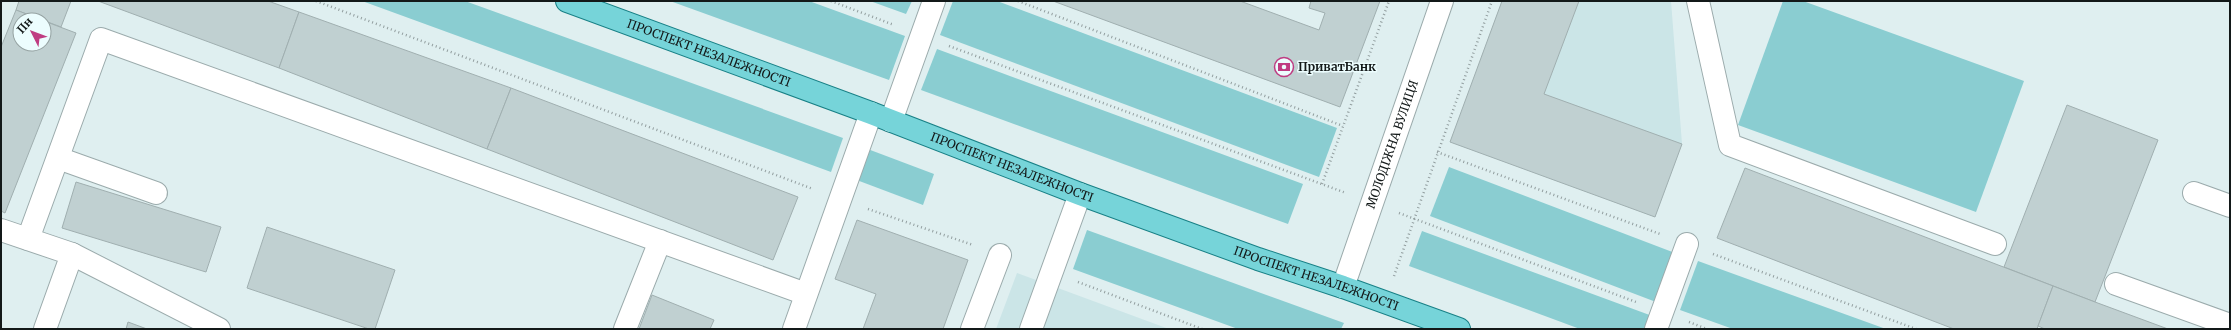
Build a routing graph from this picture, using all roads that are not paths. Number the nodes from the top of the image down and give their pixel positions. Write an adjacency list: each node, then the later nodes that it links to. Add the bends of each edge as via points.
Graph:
1 (567, 1): 5 (main road, ПРОСПЕКТ НЕЗАЛЕЖНОСТІ)
2 (934, 1): 6 (street)
3 (1442, 1): 20 (street, МОЛОДІЖНА ВУЛИЦЯ)
4 (1698, 1): 16 (street, via 1730,145)
5 (871, 113): 6 (main road, ПРОСПЕКТ НЕЗАЛЕЖНОСТІ); 21 (street)
6 (891, 120): 10 (main road, ПРОСПЕКТ НЕЗАЛЕЖНОСТІ)
7 (58, 158): 8 (street); 13 (street); 14 (street, via 102,39)
8 (156, 193)
9 (2194, 193): 11 (street)
10 (1080, 194): 20 (main road, ПРОСПЕКТ НЕЗАЛЕЖНОСТІ); 29 (street)
11 (2230, 206)
12 (1, 230): 13 (street)
13 (28, 239): 17 (street)
14 (660, 241): 21 (street); 26 (street)
15 (1687, 244): 22 (street)
16 (1995, 244)
17 (72, 254): 24 (street); 25 (street)
18 (1000, 255): 28 (street)
19 (2116, 284): 23 (street)
20 (1343, 287): 30 (main road, ПРОСПЕКТ НЕЗАЛЕЖНОСТІ)
21 (806, 294): 27 (street)
22 (1659, 320)
23 (2230, 325)
24 (45, 329)
25 (219, 329)
26 (625, 329)
27 (794, 329)
28 (972, 329)
29 (1031, 329)
30 (1459, 329)

